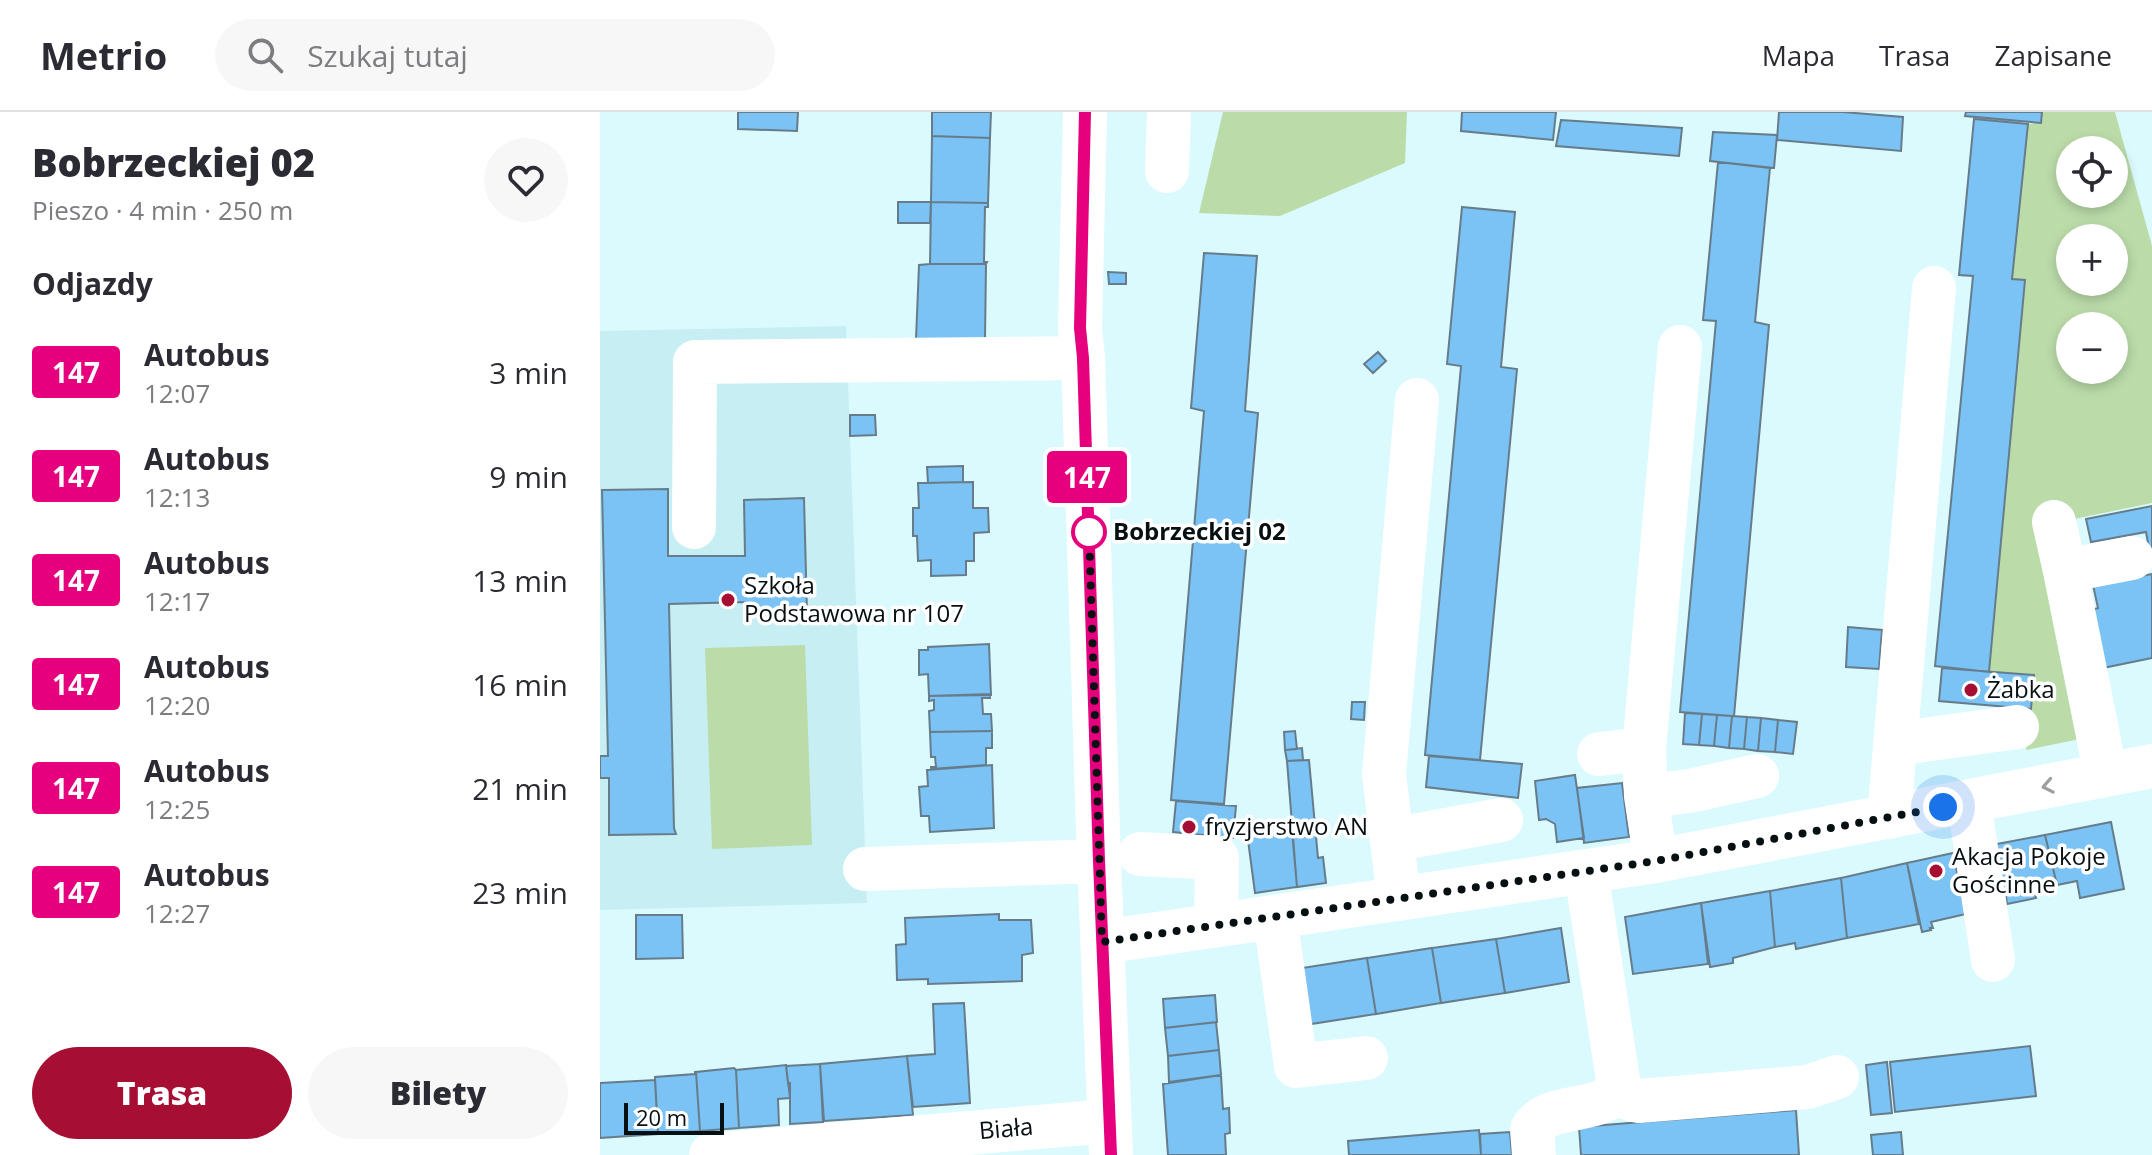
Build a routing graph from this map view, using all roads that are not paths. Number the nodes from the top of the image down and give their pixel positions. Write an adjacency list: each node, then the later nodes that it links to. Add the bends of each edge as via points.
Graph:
1 (1085, 112): 6 (street)
2 (1169, 112): 3 (street)
3 (1167, 171)
4 (1934, 288): 13 (street)
5 (1680, 347): 14 (street)
6 (1083, 358): 9 (street, via 695,362); 24 (street)
7 (1417, 400): 23 (street, via 1384,774)
8 (2054, 522): 11 (street)
9 (694, 527)
10 (2132, 558): 11 (street)
11 (2065, 571): 17 (street)
12 (2017, 727): 13 (street)
13 (1895, 744): 21 (street)
14 (1644, 749): 15 (street); 19 (street)
15 (1599, 754)
16 (2152, 766): 17 (street)
17 (2106, 775): 20 (street, one-way to 20)
18 (1757, 776): 19 (street)
19 (1646, 796): 25 (street)
20 (1969, 802): 21 (street); 32 (street)
21 (1889, 817): 25 (street)
22 (1501, 820): 23 (street)
23 (1392, 840): 28 (street)
24 (1119, 858): 26 (street); 30 (street, via 1217,858); 31 (street)
25 (1656, 861): 27 (street)
26 (865, 869)
27 (1586, 872): 28 (street); 35 (street, via 1593,1008)
28 (1399, 899): 29 (street)
29 (1275, 917): 30 (street); 33 (street, via 1296,1066)
30 (1216, 925): 31 (street)
31 (1102, 942): 36 (street)
32 (1993, 960)
33 (1366, 1058)
34 (1837, 1077): 35 (street, via 1808,1087 1639,1101 1629,1100)
35 (1619, 1086): 38 (street, via 1609,1098 1540,1120 1532,1129)
36 (1110, 1138): 37 (street, Biała)
37 (711, 1155)
38 (1534, 1155)

